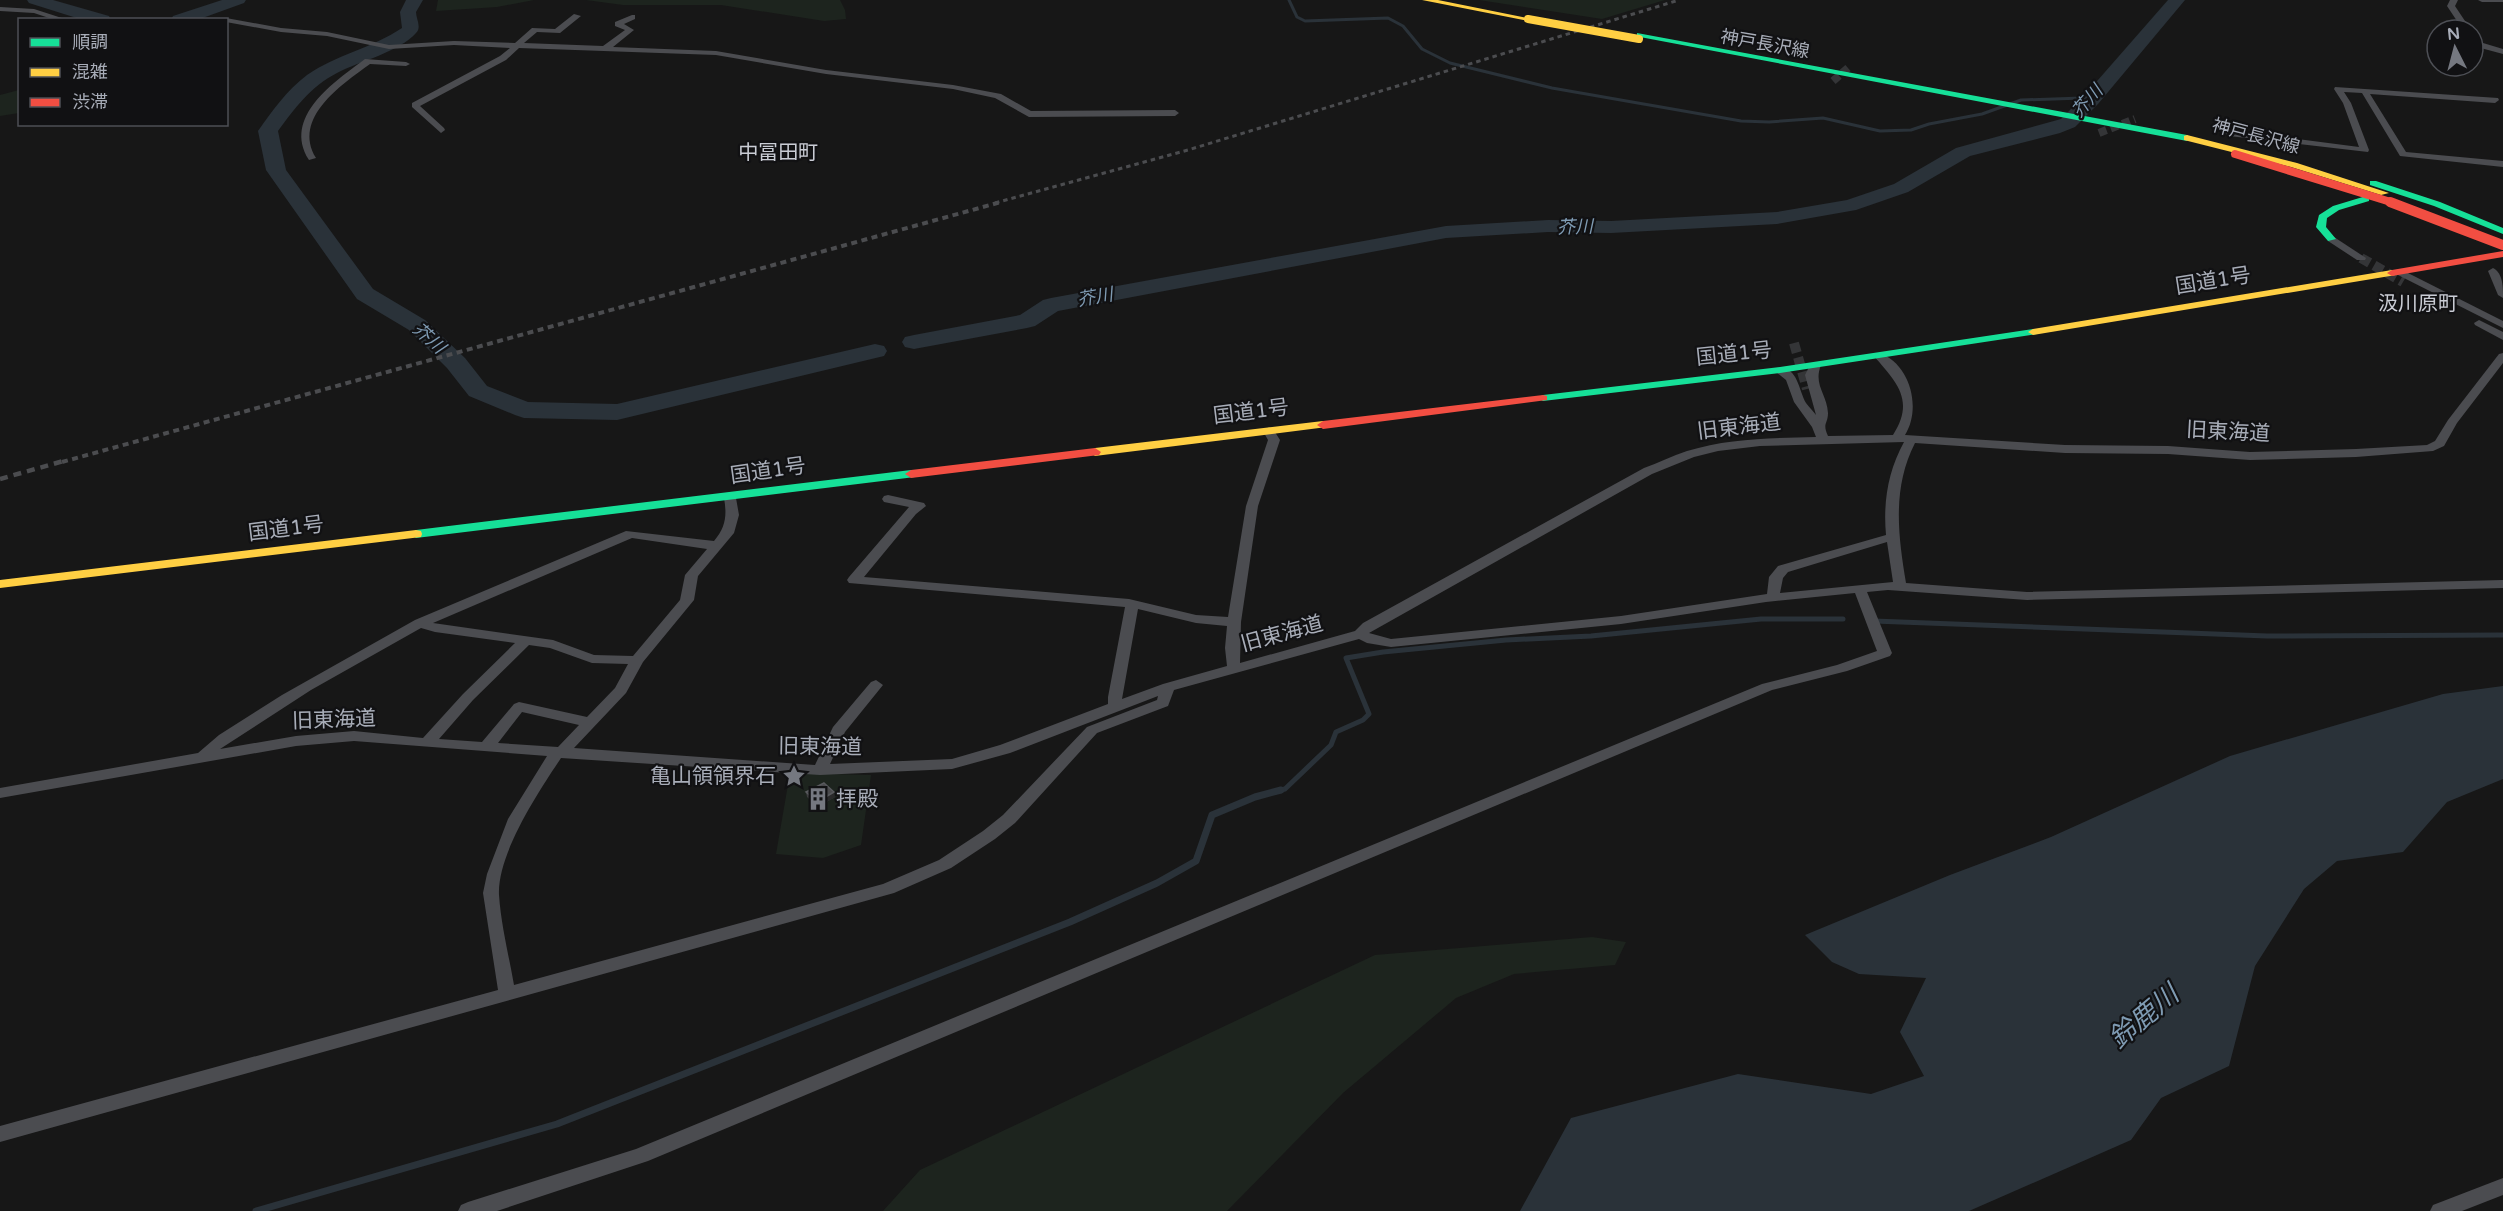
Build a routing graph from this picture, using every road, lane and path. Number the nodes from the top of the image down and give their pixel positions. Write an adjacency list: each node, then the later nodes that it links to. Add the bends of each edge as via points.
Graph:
1 (1426, 0): 9 (main road, 神戸長沢線)
2 (1452, 0): 9 (main road, 神戸長沢線)
3 (2454, 0): 12 (street, via 2451,6)
4 (2482, 0): 5 (street)
5 (2503, 0)
6 (0, 9): 10 (street, via 34,11)
7 (577, 16): 14 (street, via 557,31)
8 (632, 17): 18 (street, via 618,24 630,30)
9 (1531, 17): 23 (main road, 神戸長沢線, bridge)
10 (58, 18)
11 (546, 18): 14 (street)
12 (2459, 18)
13 (228, 20): 15 (street)
14 (535, 30): 16 (street)
15 (384, 46): 16 (street); 20 (street)
16 (517, 46): 18 (street); 27 (street, via 503,58 415,105)
17 (2485, 47): 19 (street)
18 (603, 50): 25 (street, via 716,53 826,72 930,83 998,96 1029,114)
19 (2503, 52)
20 (368, 61): 21 (street); 30 (street, via 329,91 309,120 304,145)
21 (406, 64)
22 (2364, 90): 24 (street); 28 (street, via 2338,89 2365,150); 31 (street, via 2403,154)
23 (1970, 99): 26 (main road, 神戸長沢線); 26 (main road, 神戸長沢線)
24 (2495, 100)
25 (1175, 113)
26 (2105, 122): 29 (main road, 神戸長沢線)
27 (441, 130)
28 (2229, 133)
29 (2238, 152): 32 (main road, 神戸長沢線, bridge); 33 (main road, 神戸長沢線, via 2351,176); 35 (main road, 神戸長沢線, bridge)
30 (312, 158)
31 (2503, 164)
32 (2366, 199): 34 (main road, via 2336,208 2322,217 2321,227); 36 (main road, 神戸長沢線)
33 (2503, 231)
34 (2331, 238): 38 (street)
35 (2503, 242): 36 (main road, 国道1号)
36 (2486, 246): 37 (main road, 神戸長沢線); 58 (main road, 国道1号, via 2010,327 1748,363)
37 (2503, 253): 40 (main road, 国道1号)
38 (2361, 258)
39 (2493, 271): 41 (street)
40 (2402, 277): 42 (street); 43 (street); 44 (main road, 国道1号)
41 (2503, 295)
42 (2503, 325)
43 (2503, 337)
44 (1879, 356): 46 (main road, 国道1号); 51 (street, via 1898,375 1909,407 1906,426)
45 (2503, 356): 52 (street, 旧東海道, via 2440,443 2429,448 2250,456)
46 (1815, 365): 47 (main road, 国道1号); 49 (street, via 1811,375 1822,413)
47 (1780, 370): 49 (street, via 1792,380 1800,402); 50 (main road, 国道1号)
48 (1806, 389): 49 (street)
49 (1818, 427): 53 (street)
50 (1269, 431): 54 (main road, 国道1号); 65 (street, via 1274,441 1251,506)
51 (1897, 438): 52 (street, 旧東海道); 53 (street, 旧東海道)
52 (1911, 439): 56 (street, via 1892,485)
53 (1824, 441): 67 (street, 旧東海道, via 1739,444 1663,464 1571,512)
54 (730, 498): 57 (street, via 733,515 728,532); 59 (main road, 国道1号)
55 (888, 499): 64 (street, via 920,506 854,580)
56 (1892, 537): 61 (street); 63 (street, via 1783,568 1776,577)
57 (718, 545): 66 (street, via 631,534); 69 (street, via 692,575 687,600 680,610)
58 (0, 572)
59 (0, 584)
60 (2503, 584): 61 (street, via 2028,596)
61 (1900, 587): 62 (street)
62 (1860, 590): 63 (street); 84 (street, via 1885,653 1767,687 641,1155)
63 (1773, 598): 67 (street, via 1621,620 1391,643)
64 (1132, 604): 65 (street, via 1196,619); 73 (street)
65 (1234, 622): 70 (street)
66 (420, 623): 68 (street); 78 (street, via 314,682 229,735)
67 (1360, 634): 70 (street, 旧東海道)
68 (526, 640): 69 (street, via 553,644 592,658); 75 (street)
69 (637, 660): 74 (street, via 621,690)
70 (1234, 670): 72 (street, 旧東海道)
71 (876, 685): 79 (street, via 838,730)
72 (1168, 687): 73 (street, 旧東海道); 81 (street, via 1163,703 1092,730 1009,819 925,874 888,889)
73 (1116, 707): 79 (street, 旧東海道, via 1005,749 952,764)
74 (591, 723): 76 (street, via 519,707); 77 (street)
75 (428, 743): 76 (street, 旧東海道); 78 (street, 旧東海道, via 354,736 297,741)
76 (486, 747): 77 (street, 旧東海道)
77 (559, 753): 79 (street, 旧東海道); 81 (street, via 513,824 493,880 491,893)
78 (202, 758): 80 (street, 旧東海道)
79 (820, 770)
80 (0, 793)
81 (507, 995): 82 (street)
82 (0, 1134)
83 (2503, 1186): 85 (street)
84 (468, 1211)
85 (2440, 1211)

